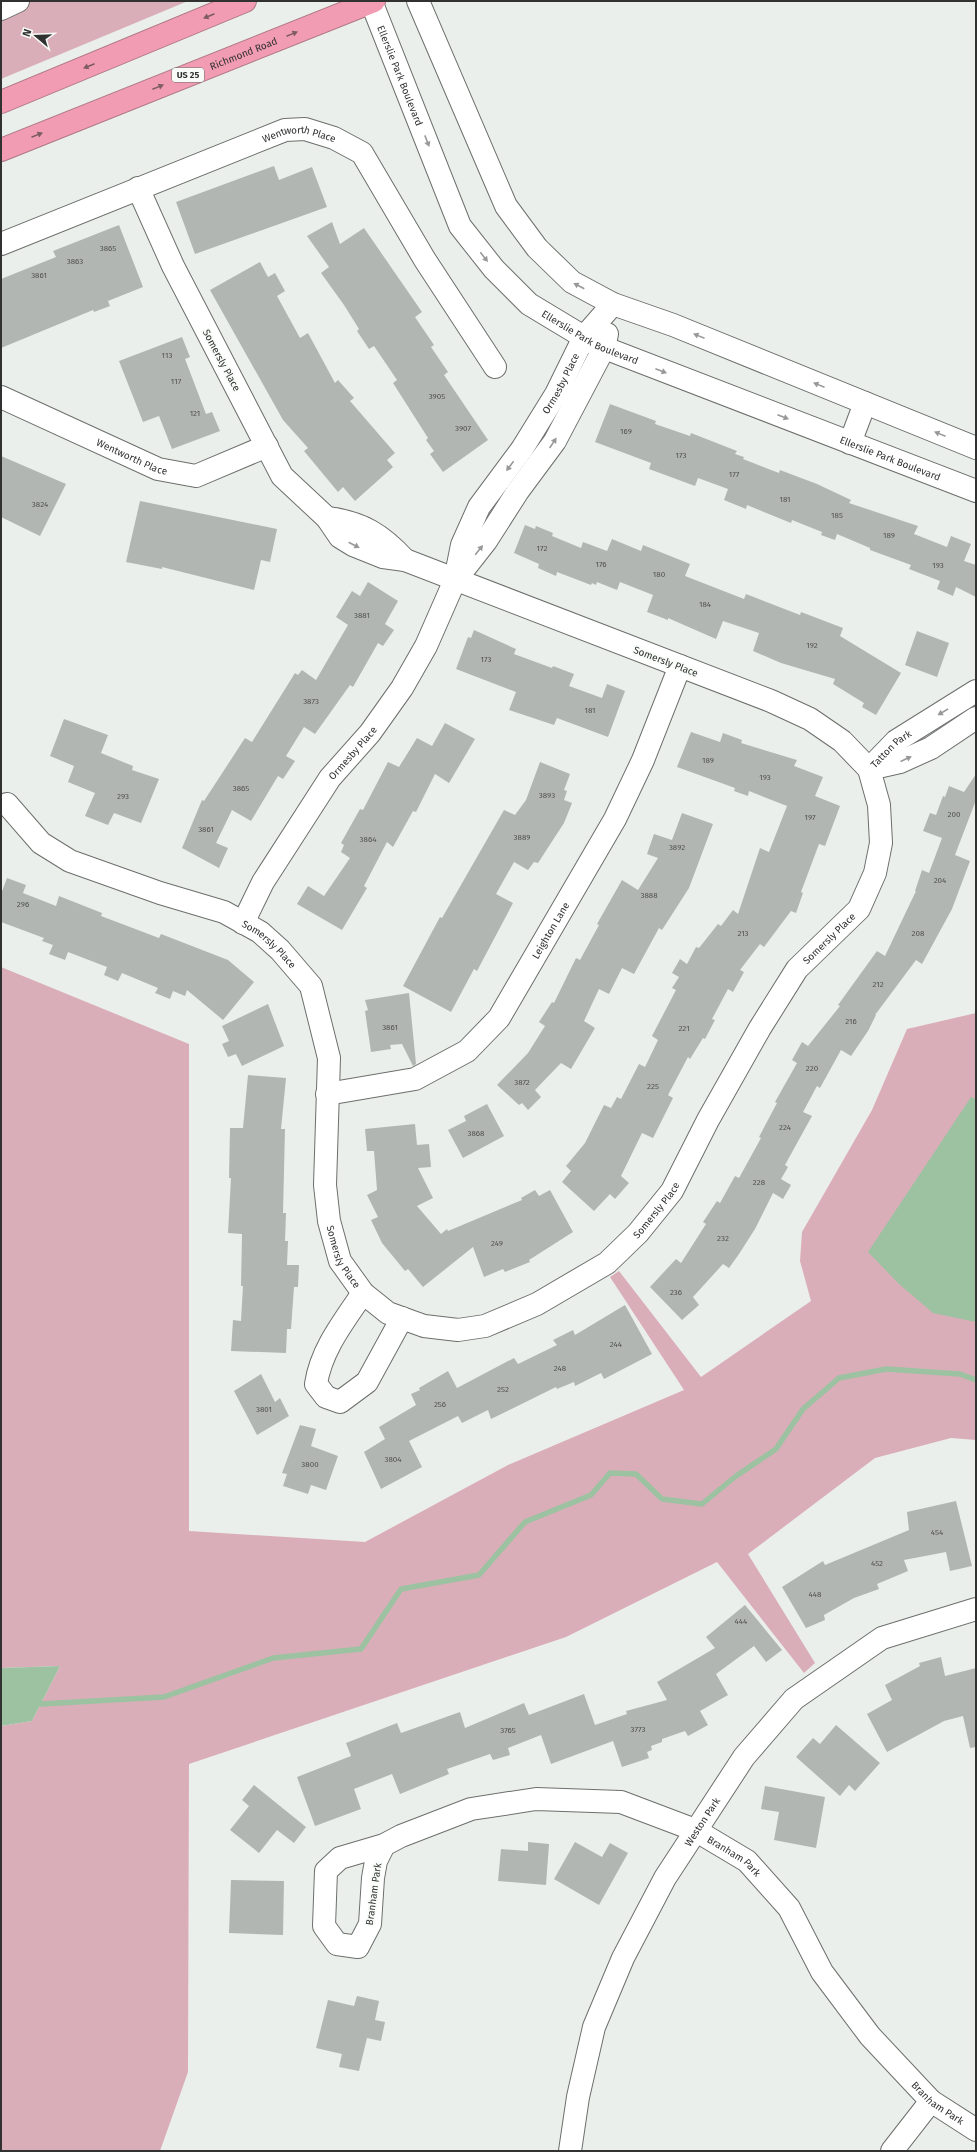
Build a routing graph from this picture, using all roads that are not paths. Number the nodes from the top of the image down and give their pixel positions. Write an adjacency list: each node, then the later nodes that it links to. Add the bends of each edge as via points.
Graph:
1 (18, 1): 5 (street)
2 (245, 1): 6 (highway, one-way to 6)
3 (372, 1): 7 (highway, Richmond Road / US 25, one-way to 3); 11 (street, Ellerslie Park Boulevard, one-way to 11, via 460,226 494,269 529,304)
4 (418, 1): 10 (street, one-way to 4, via 572,282 537,248 506,206)
5 (1, 8)
6 (1, 102)
7 (1, 150)
8 (138, 188): 9 (street, Wentworth Place); 13 (street, Wentworth Place, via 285,130 305,129 334,138 362,153 425,260); 17 (street, Somersly Place, via 172,266)
9 (1, 244)
10 (613, 304): 11 (street, Ormesby Place); 12 (street, Ormesby Place); 15 (street, one-way to 10, via 673,325)
11 (584, 337): 12 (street, Ellerslie Park Boulevard); 20 (street, Ormesby Place, one-way to 20, via 556,394 522,449 479,507 462,545)
12 (604, 348): 16 (street, Ellerslie Park Boulevard, one-way to 16); 20 (street, Ormesby Place, one-way to 12, via 486,542 518,491 555,441)
13 (496, 367)
14 (1, 397): 17 (street, Wentworth Place, via 158,469 196,476)
15 (865, 403): 16 (street); 18 (street, one-way to 15)
16 (850, 443): 19 (street, Ellerslie Park Boulevard)
17 (267, 446): 20 (street, Somersly Place, via 282,476 327,518 348,521 369,531 389,543 405,560)
18 (976, 448)
19 (976, 491)
20 (455, 580): 21 (street, Somersly Place); 26 (street, Ormesby Place, via 426,646 402,688 370,733 330,778 263,882)
21 (680, 666): 24 (street, Somersly Place, via 810,719 842,741); 27 (street, Leighton Lane, via 643,760 615,819 499,1018 467,1051 415,1079)
22 (976, 691): 24 (street, Tatton Park, one-way to 24, via 896,741)
23 (976, 718): 24 (street, Tatton Park, one-way to 23, via 900,762 931,748)
24 (869, 769): 29 (street, Somersly Place, via 879,805 881,843 875,872 859,909 797,969 708,1120 672,1191 638,1233 607,1263 537,1304 485,1326 458,1330 424,1326)
25 (7, 804): 26 (street, Somersly Place, via 41,843 70,861 160,893 224,912)
26 (242, 922): 27 (street, Somersly Place, via 260,932 280,950 311,986 329,1058)
27 (327, 1094): 28 (street, Somersly Place, via 325,1185 329,1221 340,1261)
28 (363, 1293): 29 (street, Somersly Place, via 388,1313); 29 (street, via 329,1345 318,1370 316,1384 326,1397 340,1402 367,1382)
29 (402, 1318)
30 (976, 1609): 31 (street, Weston Park, via 882,1638 794,1699 744,1757)
31 (695, 1830): 32 (street, Branham Park, via 621,1802 536,1799 471,1809); 33 (street, Branham Park, via 747,1861 789,1908 822,1972 870,2036); 35 (street, Weston Park, via 665,1878 627,1951 594,2027 578,2097)
32 (384, 1845)
33 (931, 2101): 34 (street, Branham Park); 36 (street)
34 (976, 2130)
35 (570, 2151)
36 (892, 2151)

